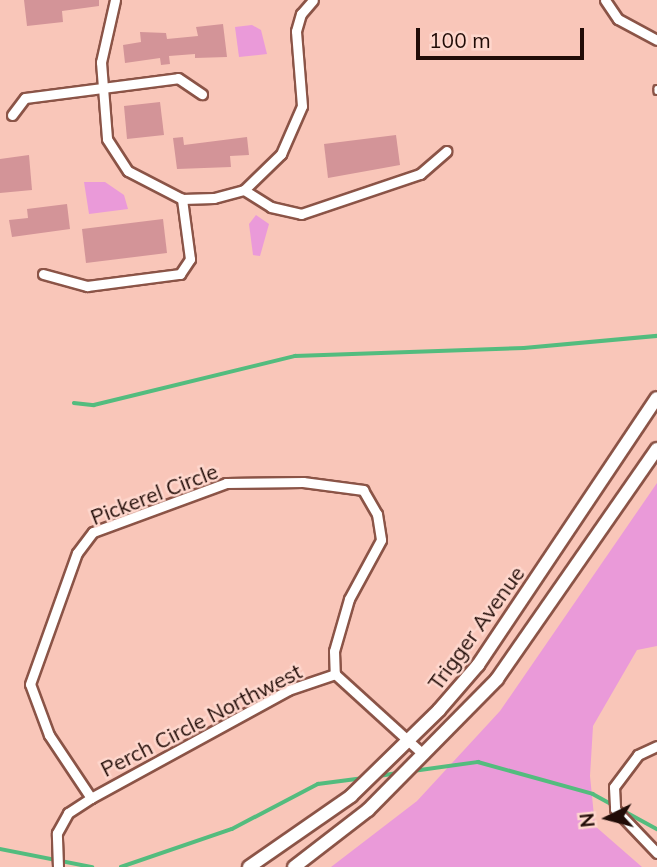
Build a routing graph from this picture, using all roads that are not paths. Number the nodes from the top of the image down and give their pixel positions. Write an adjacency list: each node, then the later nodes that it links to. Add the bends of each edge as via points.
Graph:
1 (115, 0): 5 (street, via 101,62)
2 (313, 0): 9 (street, via 301,14 296,31 302,106 292,136)
3 (605, 0): 4 (street, via 618,19)
4 (657, 40)
5 (101, 88): 6 (street, via 178,78); 7 (street, via 25,98); 10 (street, via 107,139 128,171)
6 (202, 94)
7 (12, 115)
8 (446, 151): 9 (street, via 420,174 301,214 271,207)
9 (244, 190): 10 (street, via 214,198)
10 (182, 199): 11 (street, via 190,259 180,274 88,286)
11 (43, 274)
12 (657, 398): 15 (main road, Trigger Avenue, via 478,665)
13 (657, 449): 17 (main road, Trigger Avenue, via 497,679)
14 (335, 674): 15 (street, Perch Circle Northwest); 18 (street, Perch Circle Northwest, via 288,690); 18 (street, Pickerel Circle, via 334,651 349,599 381,540 377,513 363,490 303,482 226,483 93,532 77,553 30,684 49,735)
15 (408, 741): 17 (street, Perch Circle Northwest); 21 (main road, Trigger Avenue, via 351,796)
16 (657, 746): 19 (street, via 638,755 614,787 615,809)
17 (423, 754): 22 (main road, Trigger Avenue, via 368,810)
18 (91, 797): 20 (street, via 68,813 57,833)
19 (657, 853)
20 (58, 867)
21 (248, 867)
22 (294, 867)

